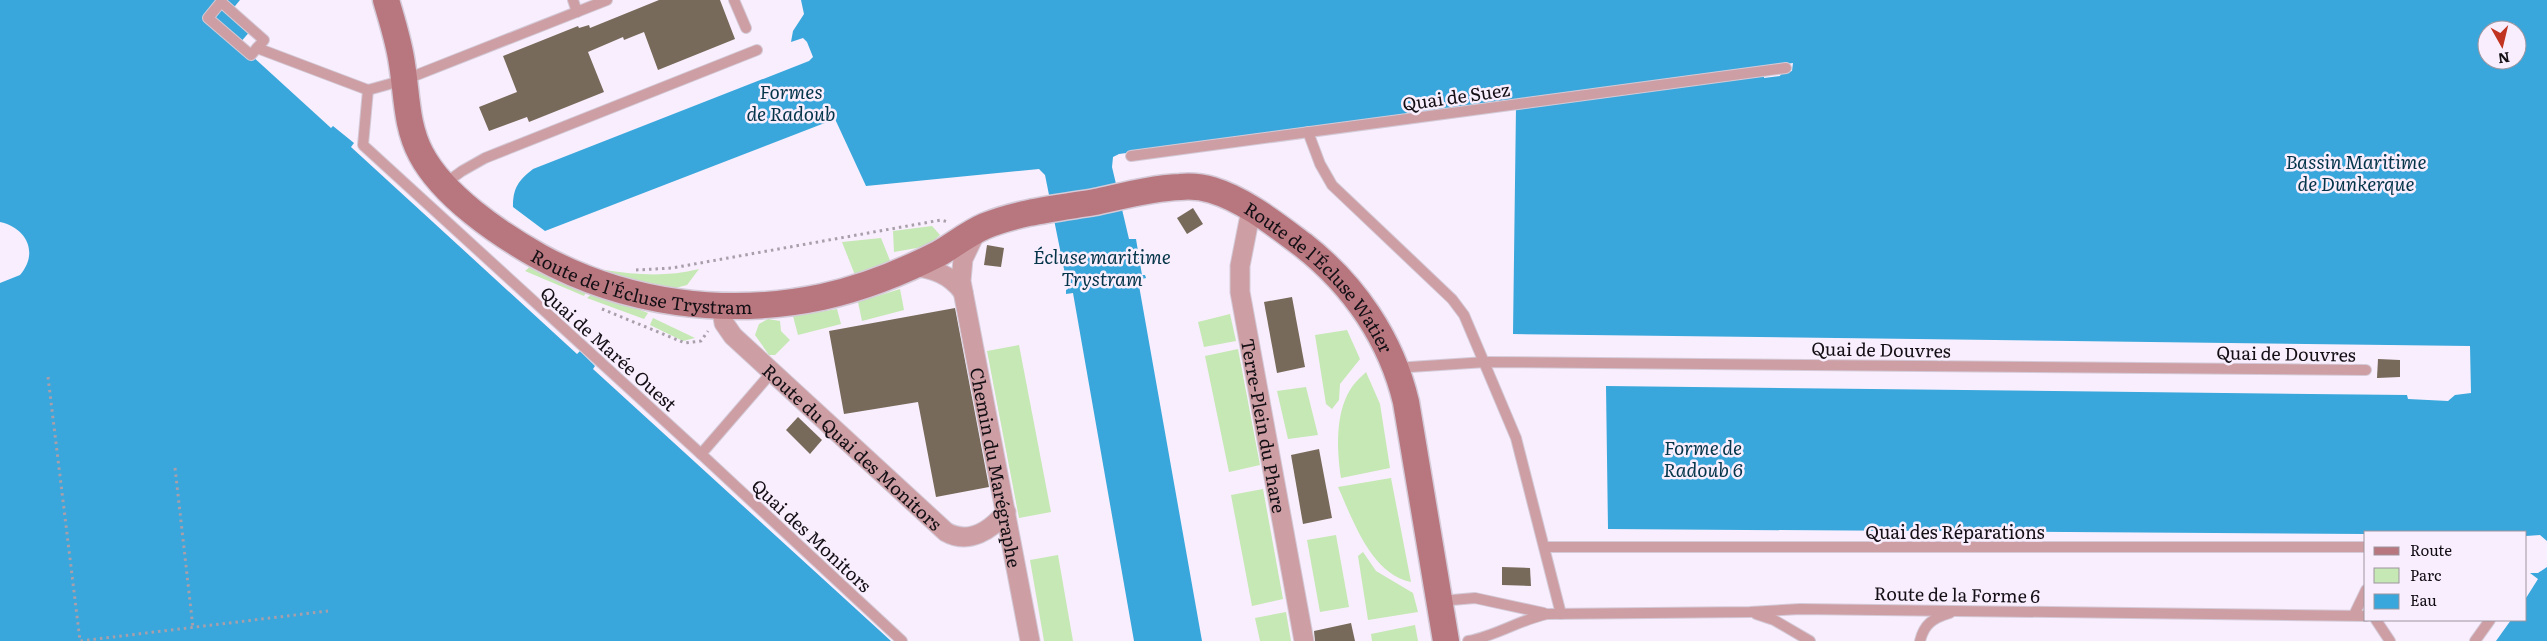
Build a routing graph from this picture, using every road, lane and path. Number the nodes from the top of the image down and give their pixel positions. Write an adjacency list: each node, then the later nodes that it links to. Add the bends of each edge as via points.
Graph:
1 (386, 0): 10 (street, Route de l'Écluse Trystram, via 400,50)
2 (573, 0): 5 (lane)
3 (607, 0): 5 (lane)
4 (734, 0): 6 (lane)
5 (577, 12): 10 (lane)
6 (746, 28)
7 (257, 48): 7 (lane, via 251,55 208,18 221,2 264,40); 11 (lane)
8 (757, 50): 14 (lane, via 485,158)
9 (1786, 68): 12 (lane, Quai de Suez)
10 (404, 80): 11 (lane); 14 (street, Route de l'Écluse Trystram, via 413,137 423,159)
11 (368, 90): 27 (lane, Quai de Marée Ouest, via 362,145)
12 (1308, 132): 13 (lane, Quai de Suez); 22 (lane, via 1332,185 1458,307)
13 (1131, 156)
14 (444, 184): 21 (street, Route de l'Écluse Trystram, via 498,230 564,269 640,296 684,304)
15 (1251, 210): 16 (street, Route de l'Écluse Watier, via 1221,194 1201,188 1174,187); 23 (street, Route de l'Écluse Watier, via 1307,248 1347,285 1373,323); 46 (street, Terre-Plein du Phare, via 1240,266 1240,292)
16 (1042, 212): 17 (street, Route de l'Écluse Trystram, via 996,222)
17 (978, 230): 18 (street, Route de l'Écluse Trystram); 19 (path, via 941,220 672,268); 20 (street, Chemin du Marégraphe, via 963,259)
18 (913, 266): 20 (street, via 948,277); 21 (street, Route de l'Écluse Trystram, via 822,297 767,305)
19 (633, 270)
20 (963, 292): 29 (street, Chemin du Marégraphe)
21 (721, 306): 25 (street, Route du Quai des Monitors, via 727,329)
22 (1486, 362): 23 (lane, Quai de Douvres); 24 (lane, Quai de Douvres); 30 (lane, via 1516,438)
23 (1395, 368): 33 (street, Route de l'Écluse Watier, via 1406,402 1417,461 1445,552)
24 (2366, 370)
25 (772, 372): 27 (lane); 29 (street, Route du Quai des Monitors, via 946,532 957,536 979,534 992,527)
26 (48, 377): 43 (path, via 80,641)
27 (701, 454): 44 (lane, Quai des Monitors)
28 (175, 468): 43 (path)
29 (1006, 512): 45 (street, Chemin du Marégraphe)
30 (1545, 547): 31 (lane, Quai des Réparations); 38 (lane)
31 (2364, 547)
32 (2364, 594): 39 (lane)
33 (1446, 600): 37 (lane, Route de la Forme 6, via 1480,598); 47 (street, Route de l'Écluse Watier); 48 (street, Route de l'Écluse Watier)
34 (1958, 610): 36 (lane, Route de la Forme 6, via 1800,609); 39 (lane, Route de la Forme 6); 51 (lane, via 1925,626)
35 (328, 611): 43 (path)
36 (1750, 612): 38 (lane, Route de la Forme 6); 50 (lane, via 1774,620)
37 (1547, 614): 38 (lane, Route de la Forme 6); 49 (lane, Route de la Forme 6)
38 (1561, 614)
39 (2354, 615): 40 (lane, Route de la Forme 6)
40 (2364, 616)
41 (2377, 621): 52 (lane)
42 (2489, 621): 53 (lane)
43 (193, 628)
44 (902, 641)
45 (1030, 641)
46 (1304, 641)
47 (1446, 641)
48 (1463, 641)
49 (1468, 641)
50 (1810, 641)
51 (1920, 641)
52 (2390, 641)
53 (2475, 641)

